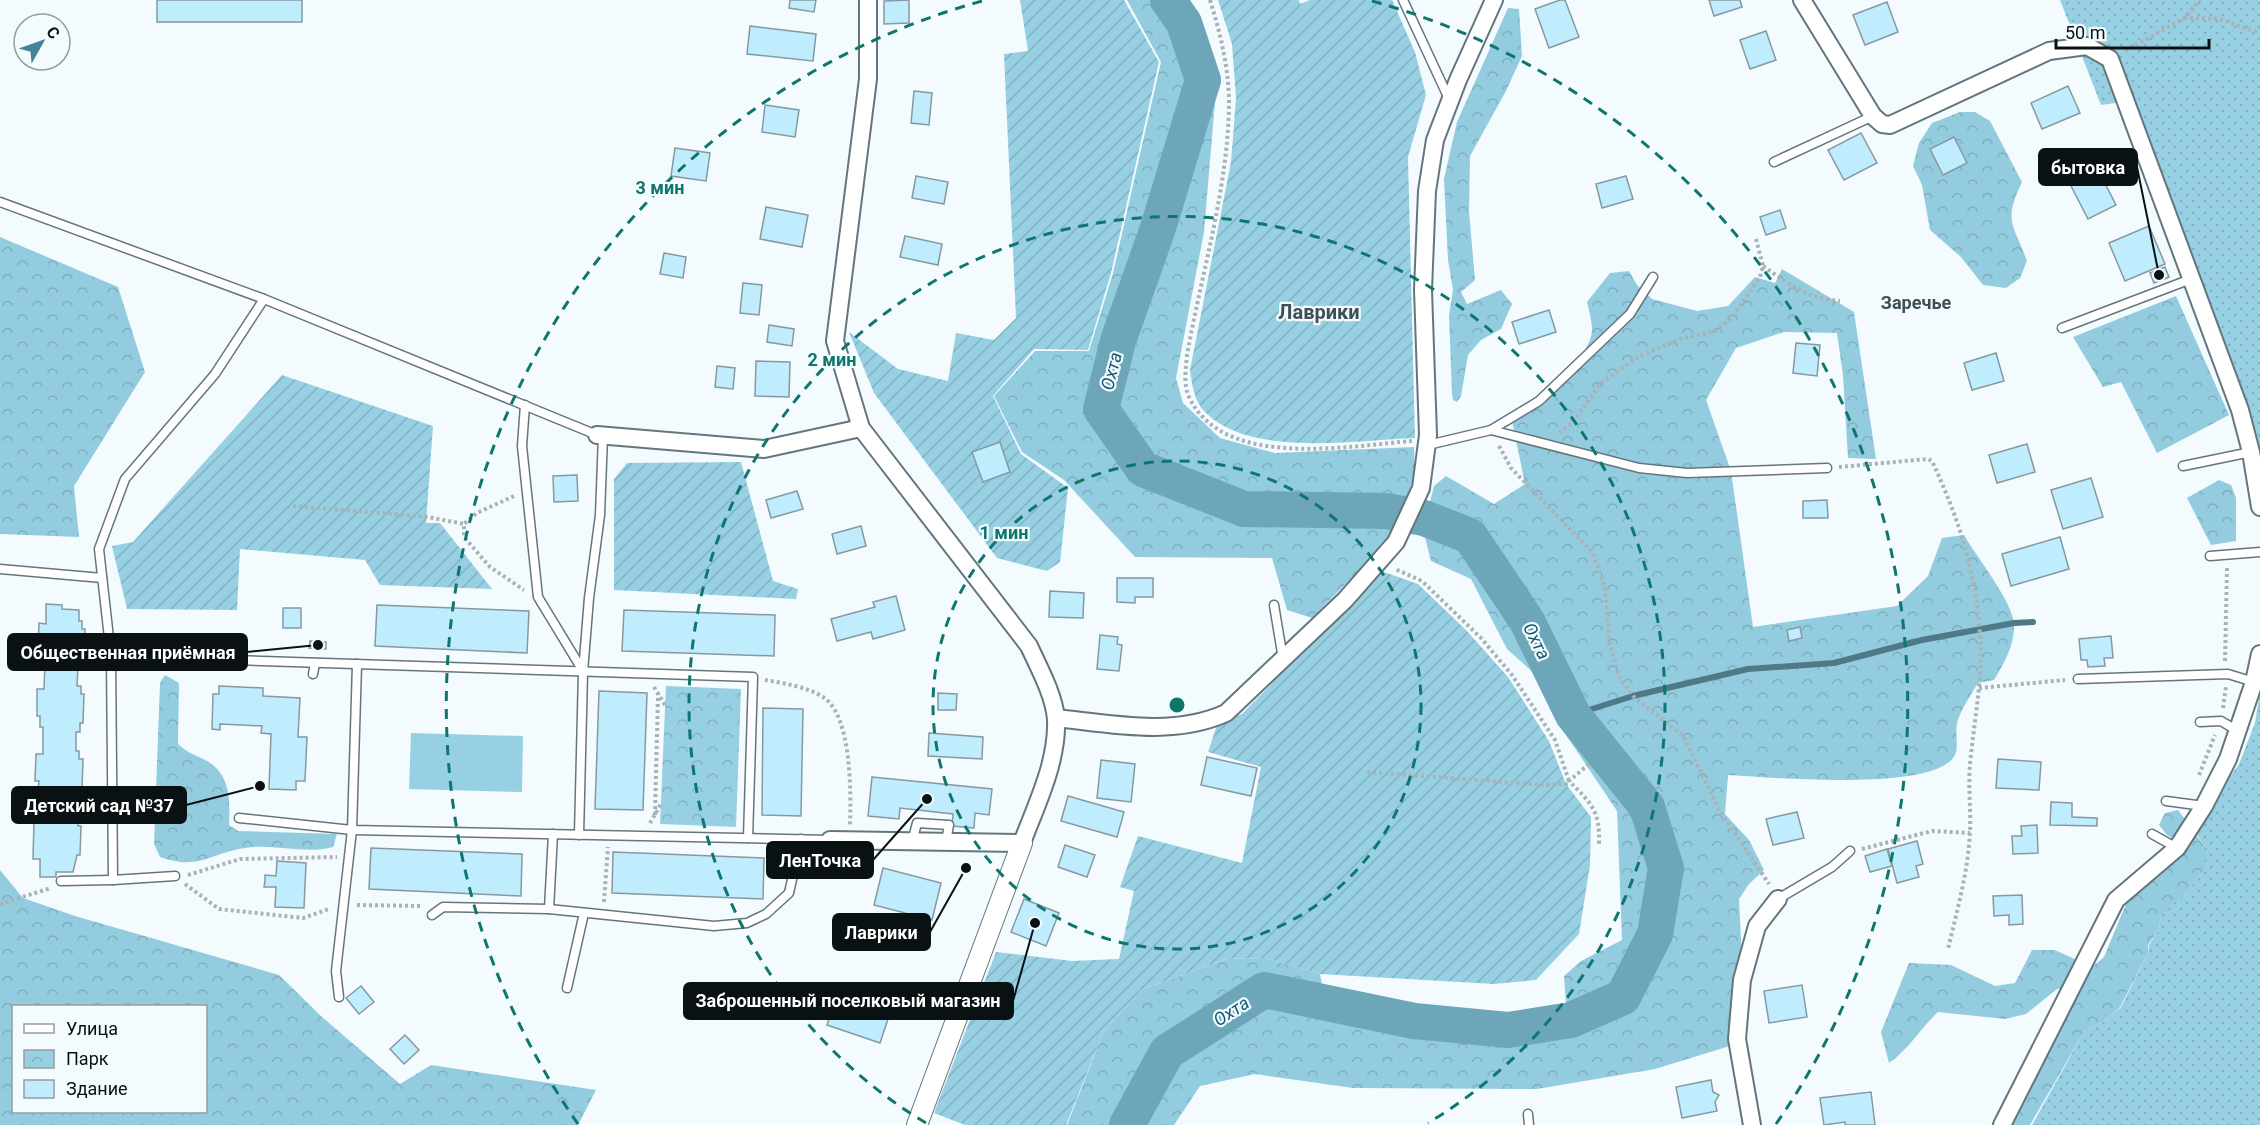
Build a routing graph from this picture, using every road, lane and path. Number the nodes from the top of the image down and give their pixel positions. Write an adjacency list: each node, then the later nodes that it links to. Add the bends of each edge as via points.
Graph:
1 (868, 0): 22 (street, via 868,79 835,341)
2 (1210, 0): 26 (path, via 1224,52 1227,146 1187,355 1185,381 1189,396 1208,421 1244,442 1275,448)
3 (1403, 0): 10 (lane)
4 (1494, 0): 10 (street)
5 (1802, 0): 11 (street)
6 (2200, 0): 7 (path)
7 (2184, 18): 8 (path, via 2219,19); 9 (path)
8 (2260, 33)
9 (2110, 59): 11 (street, via 2087,46 2049,51 1890,125); 17 (street)
10 (1450, 101): 26 (street, via 1435,140 1427,191 1423,290)
11 (1873, 116): 12 (lane)
12 (1774, 162)
13 (0, 202): 18 (lane)
14 (1756, 239): 15 (path)
15 (1763, 266): 19 (path, via 1791,287 1821,299); 25 (path, via 1760,277 1731,319 1713,332 1680,339 1638,357 1600,384 1574,421)
16 (1653, 278): 23 (lane, via 1630,314 1539,400)
17 (2191, 279): 20 (lane); 27 (street, via 2240,411)
18 (264, 299): 21 (lane); 38 (lane, via 215,374 125,479 99,549)
19 (1840, 301)
20 (2062, 328)
21 (525, 405): 24 (lane); 30 (lane, via 522,446)
22 (861, 428): 24 (street, via 764,449); 53 (street, via 1029,646)
23 (1491, 430): 25 (lane); 26 (lane); 83 (path, via 1511,468 1593,553 1605,587 1610,645 1619,677 1633,696 1684,737 1719,810)
24 (600, 436): 46 (lane, via 600,515)
25 (1546, 442): 29 (lane, via 1639,468 1688,473)
26 (1428, 443): 36 (street, via 1421,488 1396,542)
27 (2251, 452): 28 (lane); 32 (street)
28 (2183, 466)
29 (1827, 468): 51 (path, via 1932,460 1964,535 1972,573 1980,637)
30 (526, 490): 33 (path, via 477,513); 39 (lane)
31 (293, 506): 33 (path, via 428,517)
32 (2260, 507)
33 (464, 524): 39 (path, via 464,537 490,567)
34 (2260, 552): 35 (lane)
35 (2210, 556)
36 (1377, 563): 43 (street); 58 (path, via 1422,581 1481,639 1512,675 1555,740)
37 (0, 569): 38 (lane)
38 (102, 578): 42 (lane)
39 (538, 597): 46 (lane)
40 (1274, 605): 43 (lane)
41 (2260, 654): 50 (street)
42 (111, 656): 44 (lane); 81 (lane)
43 (1283, 660): 53 (street, via 1237,704 1207,721 1156,727)
44 (315, 663): 45 (lane); 47 (lane)
45 (357, 664): 46 (lane); 64 (lane)
46 (583, 672): 48 (lane); 68 (lane)
47 (314, 674)
48 (753, 677): 71 (lane); 74 (path, via 822,696 835,707 852,775)
49 (2078, 679): 50 (lane, via 2228,674); 51 (path)
50 (2254, 682): 55 (street)
51 (1979, 688): 65 (path, via 1970,765)
52 (658, 694): 62 (path)
53 (1056, 718): 75 (street, via 1054,751)
54 (2200, 722): 55 (lane, via 2221,721)
55 (2238, 730): 61 (street)
56 (1589, 764): 58 (path)
57 (1367, 772): 58 (path, via 1543,785)
58 (1569, 781): 76 (path, via 1586,797 1600,820)
59 (2166, 801): 61 (lane)
60 (661, 804): 62 (path)
61 (2204, 806): 77 (street)
62 (655, 815): 70 (path)
63 (239, 818): 64 (lane)
64 (352, 830): 66 (lane); 79 (lane)
65 (1970, 833): 78 (path, via 1932,831); 91 (path, via 1964,884)
66 (553, 834): 68 (lane); 87 (lane)
67 (2152, 834): 77 (lane)
68 (579, 835): 69 (lane)
69 (608, 836): 70 (lane); 90 (path)
70 (642, 836): 71 (lane)
71 (748, 838): 72 (lane)
72 (801, 839): 73 (lane); 90 (lane, via 789,893 766,914 747,923 714,926)
73 (830, 840): 74 (street)
74 (850, 840): 75 (street)
75 (1022, 843): 95 (street)
76 (1599, 844)
77 (2177, 848): 98 (street, via 2116,900)
78 (1850, 851): 83 (lane, via 1832,867)
79 (350, 858): 80 (path, via 240,859); 85 (lane)
80 (175, 876): 81 (lane); 85 (path, via 219,909 303,918)
81 (113, 880): 82 (lane)
82 (61, 881): 84 (path, via 45,891)
83 (1778, 899): 97 (street, via 1757,927 1742,980 1737,1039)
84 (0, 904)
85 (345, 905): 86 (path); 93 (lane, via 336,971)
86 (443, 907): 87 (lane); 89 (lane)
87 (549, 909): 88 (lane)
88 (584, 913): 90 (lane); 92 (lane)
89 (432, 915)
90 (603, 915)
91 (1948, 949)
92 (567, 988)
93 (339, 997)
94 (1528, 1114): 96 (lane)
95 (917, 1125)
96 (1529, 1125)
97 (1752, 1125)
98 (2002, 1125)

